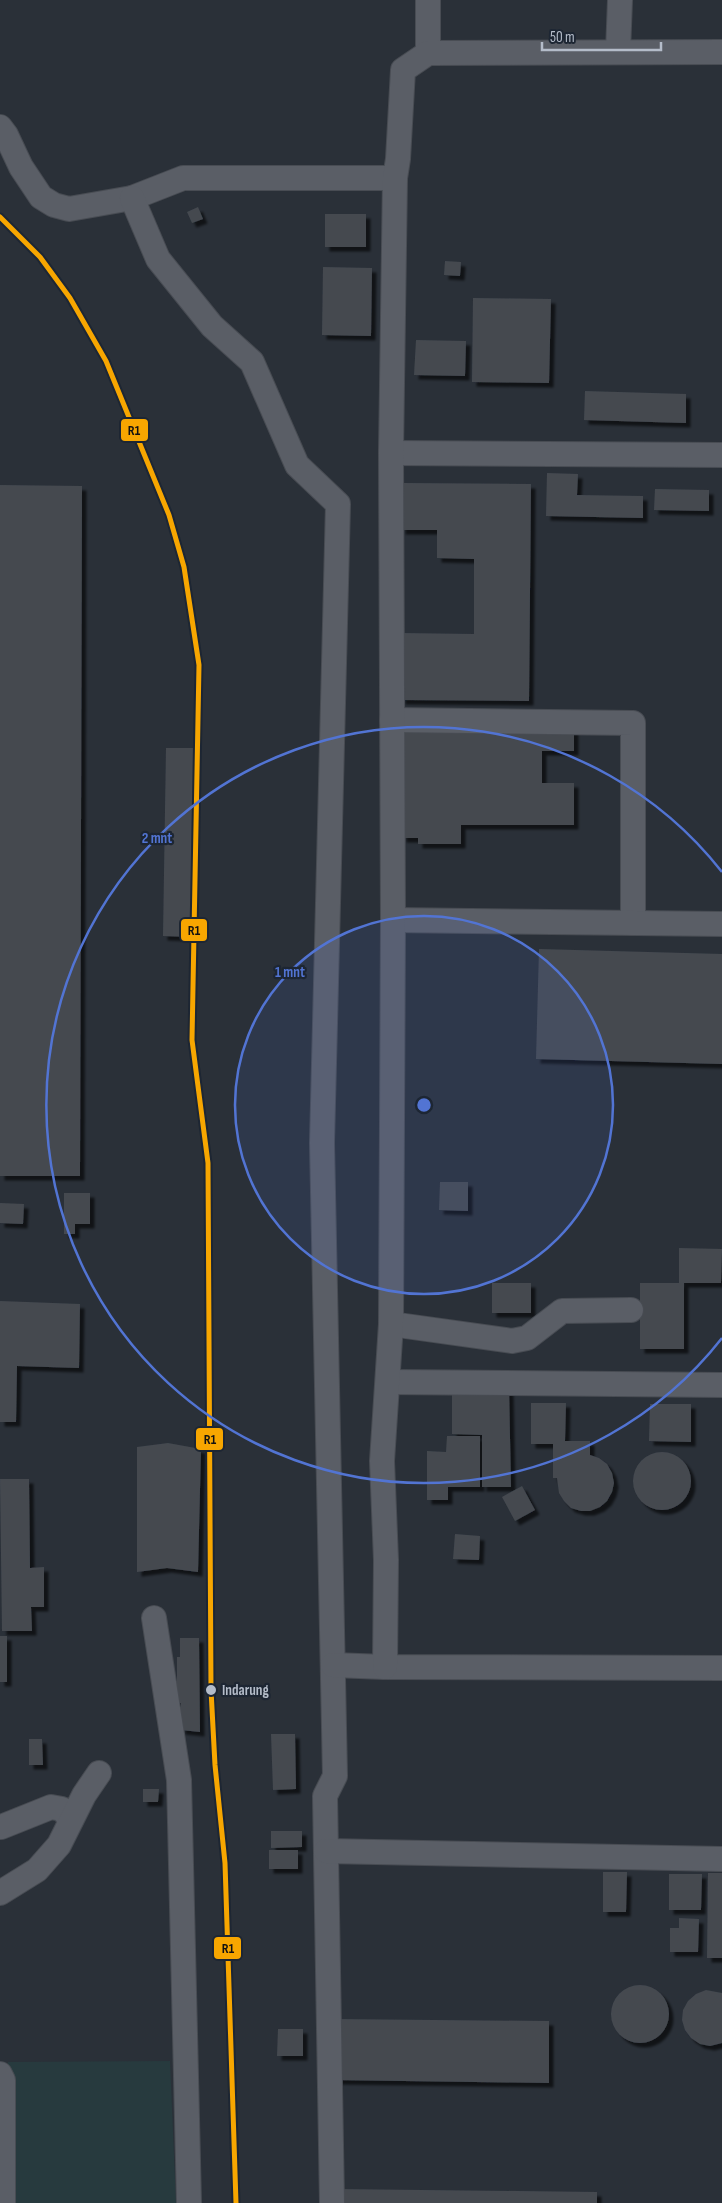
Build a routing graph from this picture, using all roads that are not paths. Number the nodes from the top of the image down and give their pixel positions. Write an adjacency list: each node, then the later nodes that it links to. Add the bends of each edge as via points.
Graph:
1 (428, 0): 3 (street)
2 (620, 0): 4 (street)
3 (428, 52): 4 (street); 7 (street, via 403,70)
4 (618, 52): 5 (street)
5 (722, 52)
6 (0, 127): 8 (street, via 41,197 54,205 69,209)
7 (395, 178): 8 (street, via 182,178); 9 (street)
8 (132, 198): 20 (street, via 158,259 212,326 252,362 297,465 338,504 322,1143)
9 (391, 453): 10 (street); 11 (street)
10 (722, 455)
11 (392, 720): 12 (street); 13 (street, via 632,723)
12 (393, 920): 13 (street); 16 (street)
13 (633, 923): 14 (street)
14 (722, 924)
15 (631, 1310): 16 (street, via 562,1311 527,1338 512,1341)
16 (390, 1324): 17 (street)
17 (388, 1382): 18 (street); 21 (street, via 382,1461 386,1560)
18 (722, 1385)
19 (154, 1618): 32 (street, via 179,1780)
20 (333, 1665): 21 (street); 26 (street, via 335,1776 326,1796)
21 (385, 1668): 22 (street)
22 (722, 1668)
23 (98, 1773): 24 (street)
24 (71, 1820): 25 (street, via 62,1809 51,1807); 28 (street, via 58,1845 37,1870)
25 (1, 1827)
26 (326, 1851): 27 (street); 33 (street)
27 (722, 1859)
28 (0, 1893)
29 (0, 2074): 30 (street, via 3,2080)
30 (2, 2170): 31 (street)
31 (3, 2203)
32 (189, 2203)
33 (332, 2203)

